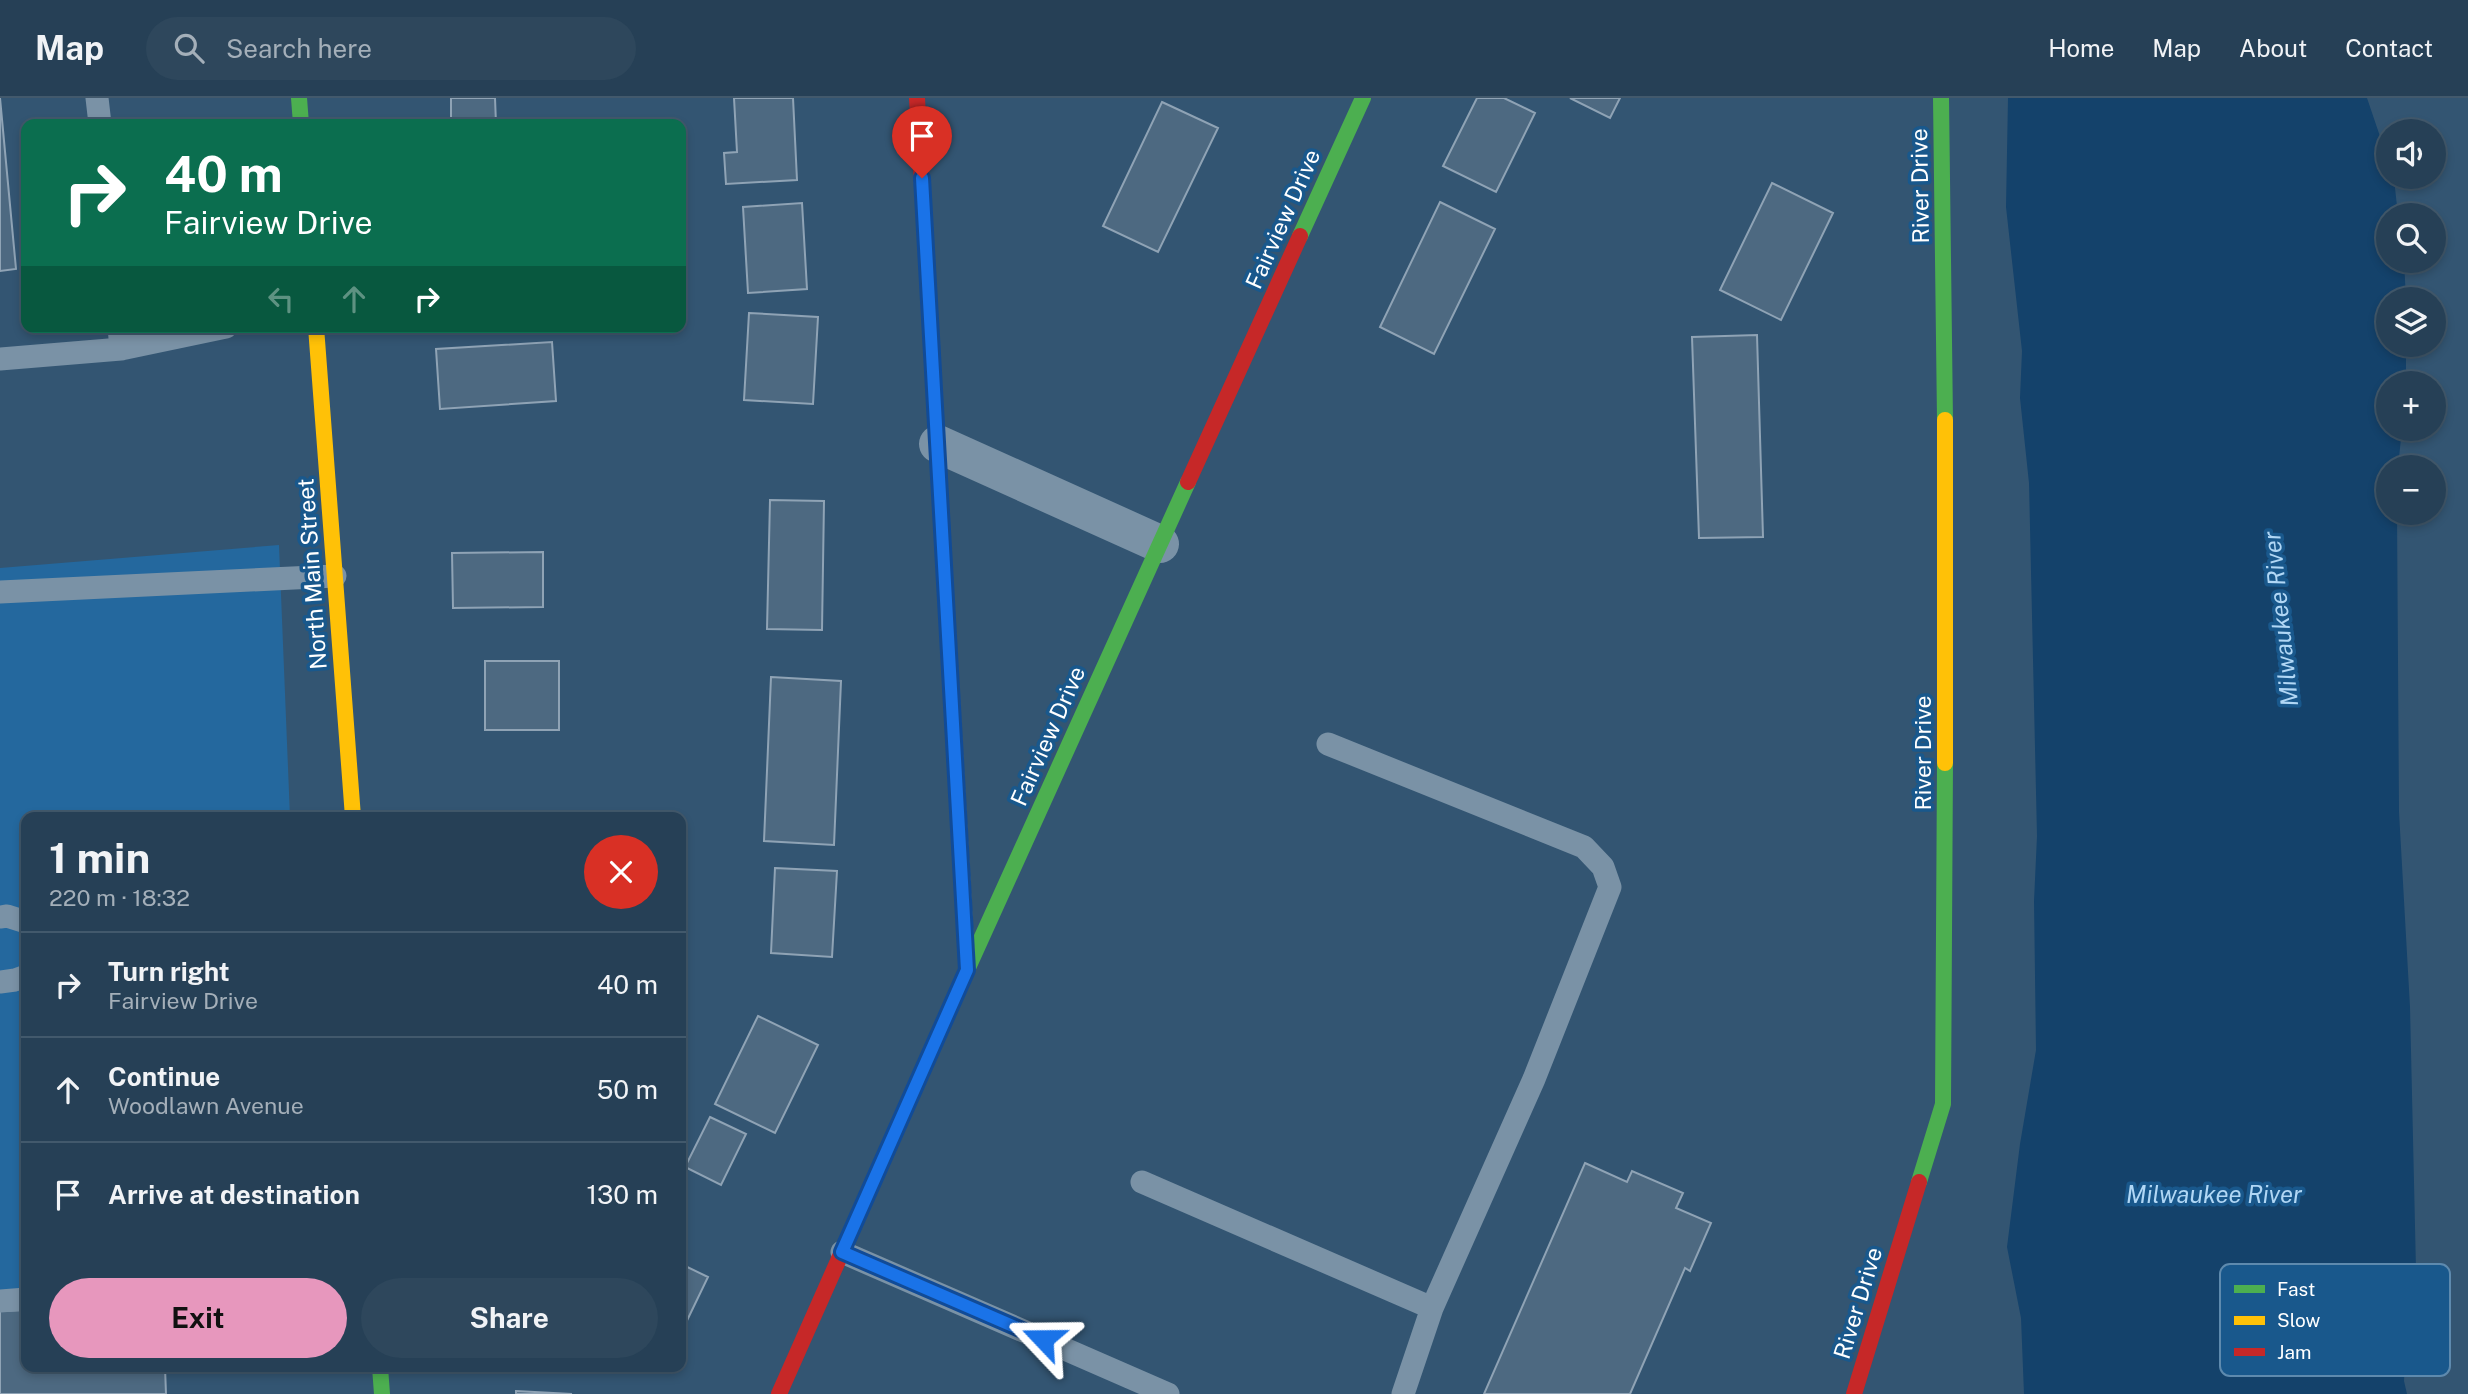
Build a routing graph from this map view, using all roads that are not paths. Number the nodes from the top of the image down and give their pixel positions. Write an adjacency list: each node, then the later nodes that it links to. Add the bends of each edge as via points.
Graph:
1 (97, 98): 6 (lane)
2 (299, 98): 7 (street)
3 (917, 98): 12 (street)
4 (1363, 98): 13 (street, Fairview Drive)
5 (1941, 98): 33 (street, River Drive, via 1947,542 1943,1104)
6 (99, 119)
7 (301, 119)
8 (168, 333): 10 (lane)
9 (316, 333): 14 (street, North Main Street)
10 (120, 338): 11 (lane)
11 (0, 359)
12 (938, 444): 13 (street); 20 (street)
13 (1160, 544): 20 (street, Fairview Drive)
14 (335, 576): 15 (lane); 17 (street, North Main Street)
15 (0, 592)
16 (1328, 744): 27 (lane, via 1584,847 1603,867 1610,887 1534,1079)
17 (353, 812)
18 (0, 917): 19 (lane)
19 (21, 920)
20 (967, 970): 24 (street, Fairview Drive)
21 (21, 978): 22 (lane)
22 (0, 982)
23 (1142, 1182): 27 (lane)
24 (842, 1252): 30 (street, Fairview Drive); 31 (lane)
25 (21, 1299): 26 (lane)
26 (0, 1301)
27 (1432, 1308): 32 (lane)
28 (380, 1372): 29 (street)
29 (382, 1394)
30 (779, 1394)
31 (1168, 1394)
32 (1403, 1394)
33 (1854, 1394)

